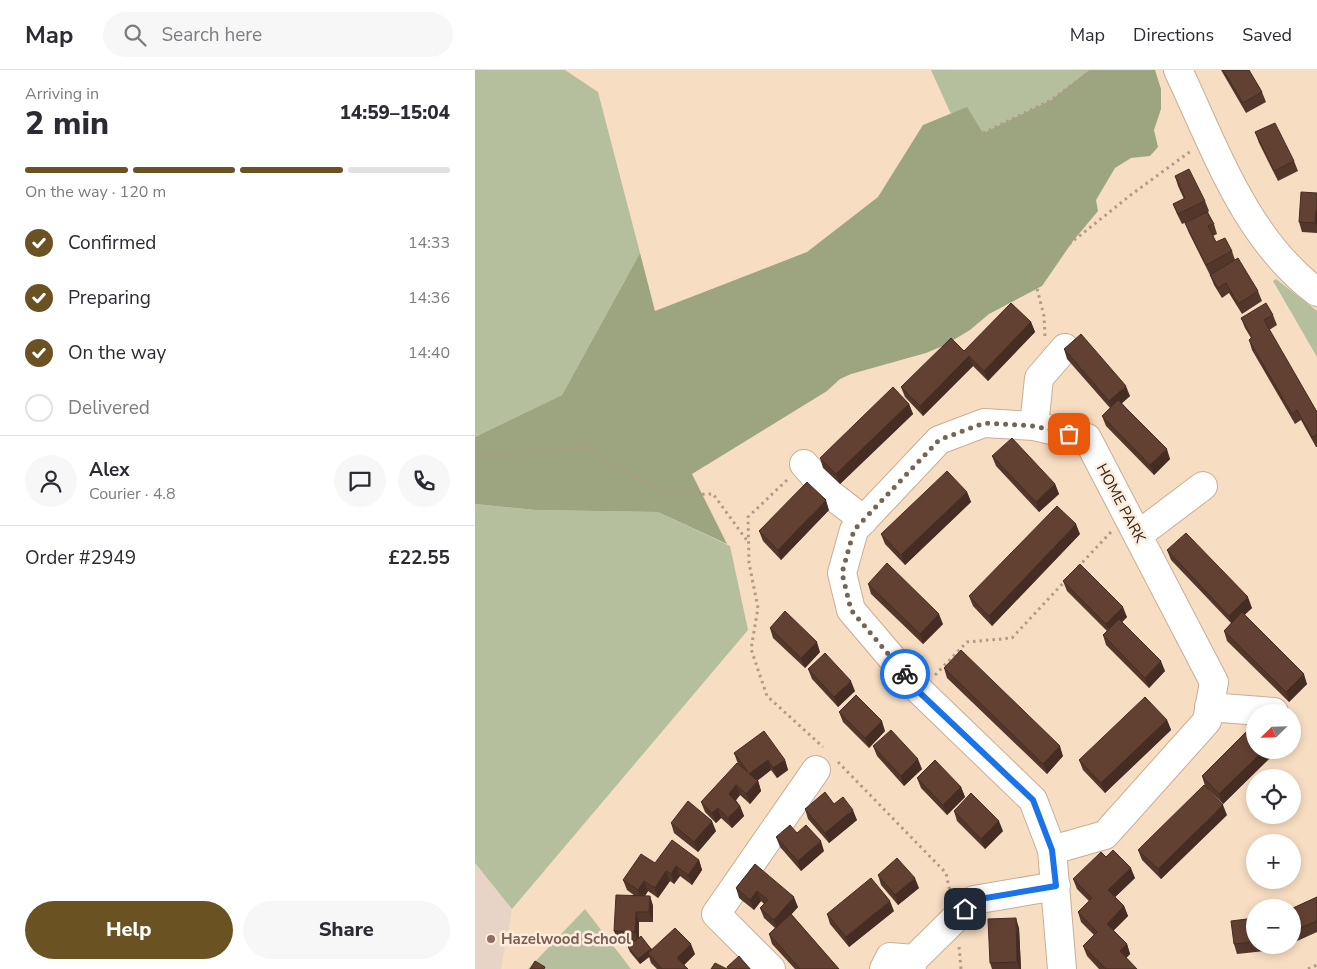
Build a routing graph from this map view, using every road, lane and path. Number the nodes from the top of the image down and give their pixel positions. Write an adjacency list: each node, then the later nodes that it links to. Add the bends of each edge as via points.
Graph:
1 (1092, 70): 3 (path, via 1051,100)
2 (1178, 70): 4 (street)
3 (983, 133)
4 (1210, 138): 5 (street, via 1256,228 1277,255); 6 (path, via 1132,194 1033,273)
5 (1317, 292)
6 (1055, 345): 7 (street, via 1039,378)
7 (1034, 426): 11 (street, HOME PARK, via 984,423 939,440); 12 (street, HOME PARK, via 1087,438)
8 (475, 456): 13 (path, via 585,447 667,495 713,494)
9 (804, 464): 11 (street, via 830,494); 13 (path, via 748,517)
10 (1203, 486): 12 (street)
11 (864, 520): 16 (street, HOME PARK, via 854,530 842,573 851,610)
12 (1132, 525): 14 (path); 17 (street, HOME PARK, via 1214,682)
13 (748, 542): 19 (path, via 758,608 751,649 767,696)
14 (1073, 573)
15 (1066, 580): 16 (path, via 1012,638 967,642)
16 (919, 692): 20 (street, HOME PARK, via 1033,800)
17 (1209, 707): 18 (street); 20 (street, HOME PARK, via 1207,721 1105,835)
18 (1246, 710)
19 (825, 759): 22 (path, via 947,873); 25 (street, via 716,914)
20 (1052, 850): 21 (street, HOME PARK)
21 (1056, 886): 22 (street, via 974,900); 28 (street, HOME PARK)
22 (955, 918): 23 (street); 27 (path)
23 (913, 964): 26 (street, via 890,957)
24 (1317, 965): 29 (path)
25 (771, 969)
26 (884, 969)
27 (961, 969)
28 (1062, 969)
29 (1308, 969)

